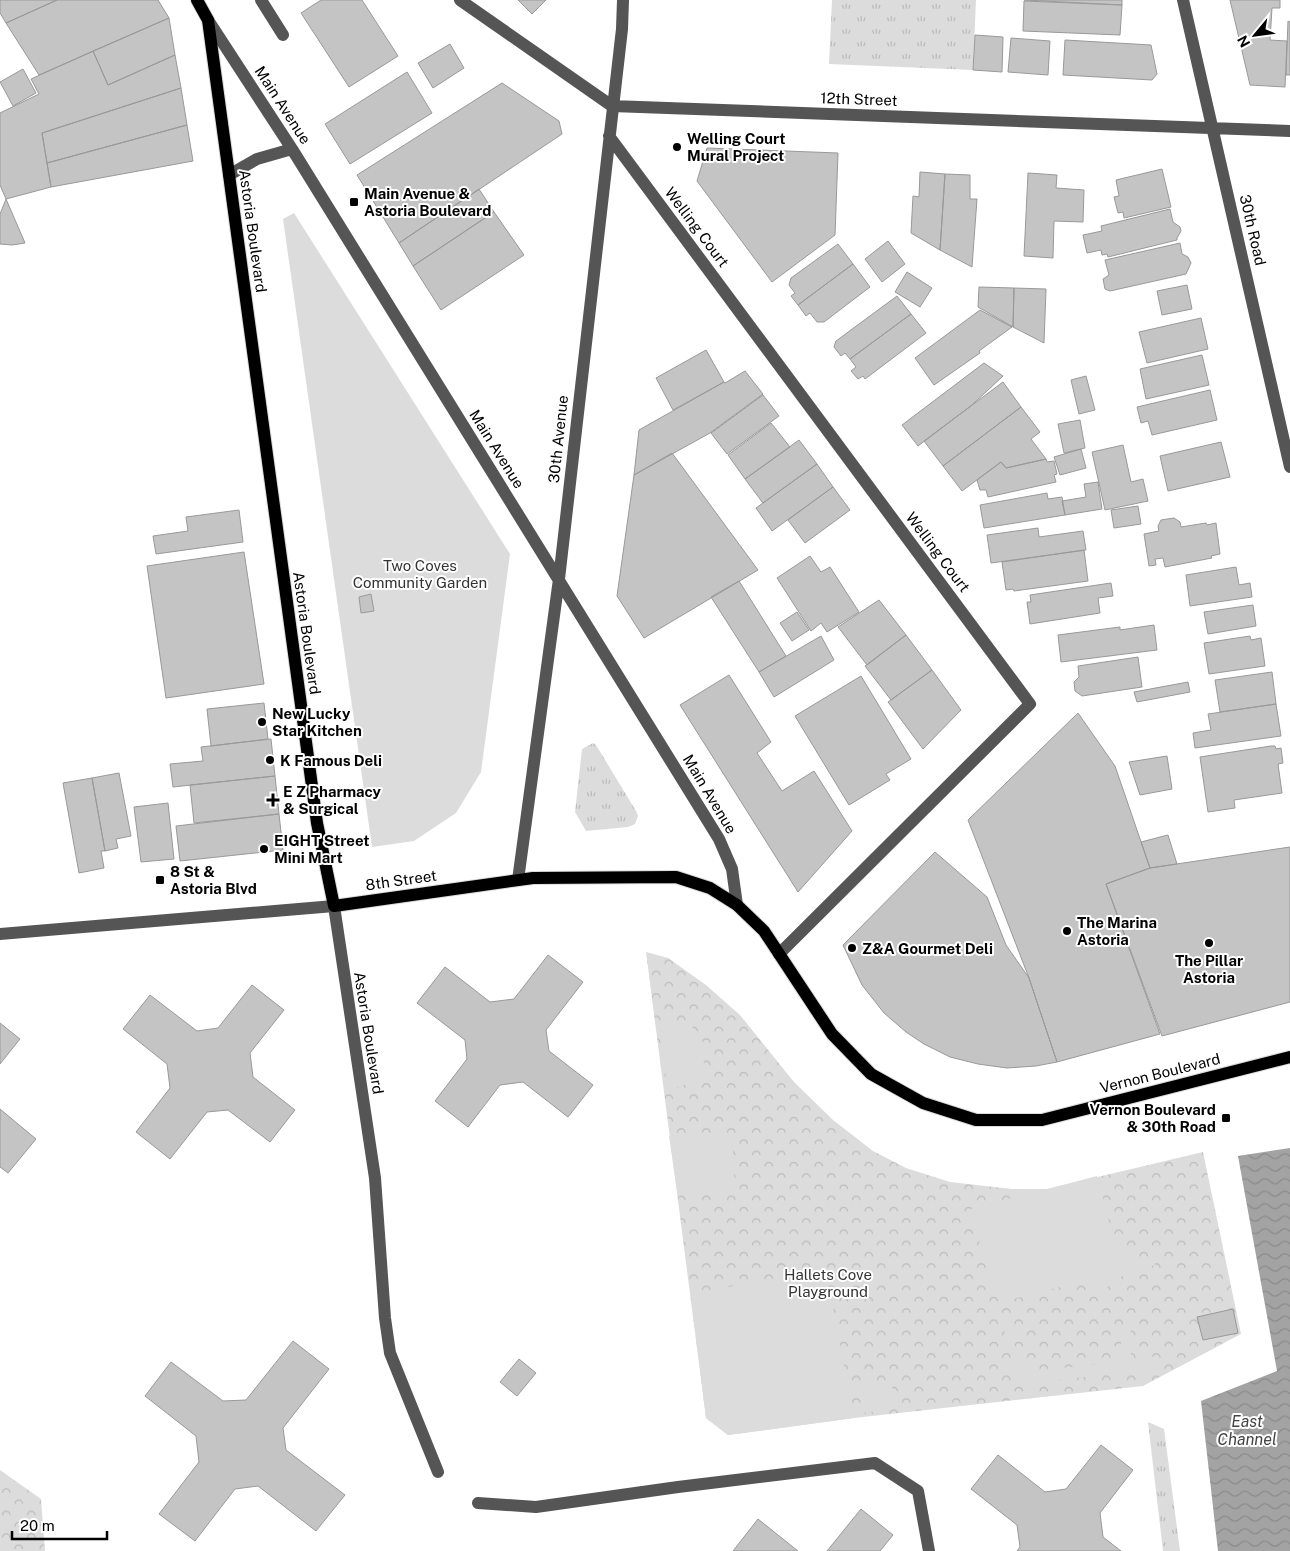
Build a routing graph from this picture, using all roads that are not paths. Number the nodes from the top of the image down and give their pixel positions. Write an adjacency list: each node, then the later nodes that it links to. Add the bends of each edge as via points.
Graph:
1 (197, 0): 6 (main road, Astoria Boulevard)
2 (261, 0): 7 (street)
3 (460, 0): 8 (street)
4 (623, 0): 8 (street, 30th Avenue)
5 (1183, 0): 9 (street, 30th Road)
6 (208, 20): 12 (street, Main Avenue); 13 (main road, Astoria Boulevard)
7 (283, 35)
8 (612, 106): 9 (street, 12th Street); 11 (street, 30th Avenue)
9 (1213, 128): 10 (street, 12th Street); 14 (street, 30th Road)
10 (1290, 131)
11 (609, 136): 15 (street, 30th Avenue); 20 (street, Welling Court, via 1030,704)
12 (292, 149): 13 (street, via 257,159); 15 (street, Main Avenue)
13 (229, 175): 18 (main road, Astoria Boulevard, via 317,823)
14 (1290, 467)
15 (559, 579): 16 (street, 30th Avenue); 17 (street, Main Avenue, via 719,839 732,869)
16 (518, 880): 17 (main road, 8th Street, via 676,877 710,888); 18 (main road, 8th Street)
17 (737, 905): 20 (main road, 8th Street, via 764,931)
18 (334, 906): 19 (street, 8th Street); 22 (street, Astoria Boulevard, via 375,1178 390,1353)
19 (0, 934)
20 (779, 954): 21 (main road, Vernon Boulevard, via 832,1034 871,1074 923,1103 976,1120 1042,1120)
21 (1290, 1057)
22 (438, 1472)
23 (478, 1503): 24 (street, via 536,1507 875,1464 918,1491)
24 (929, 1551)

